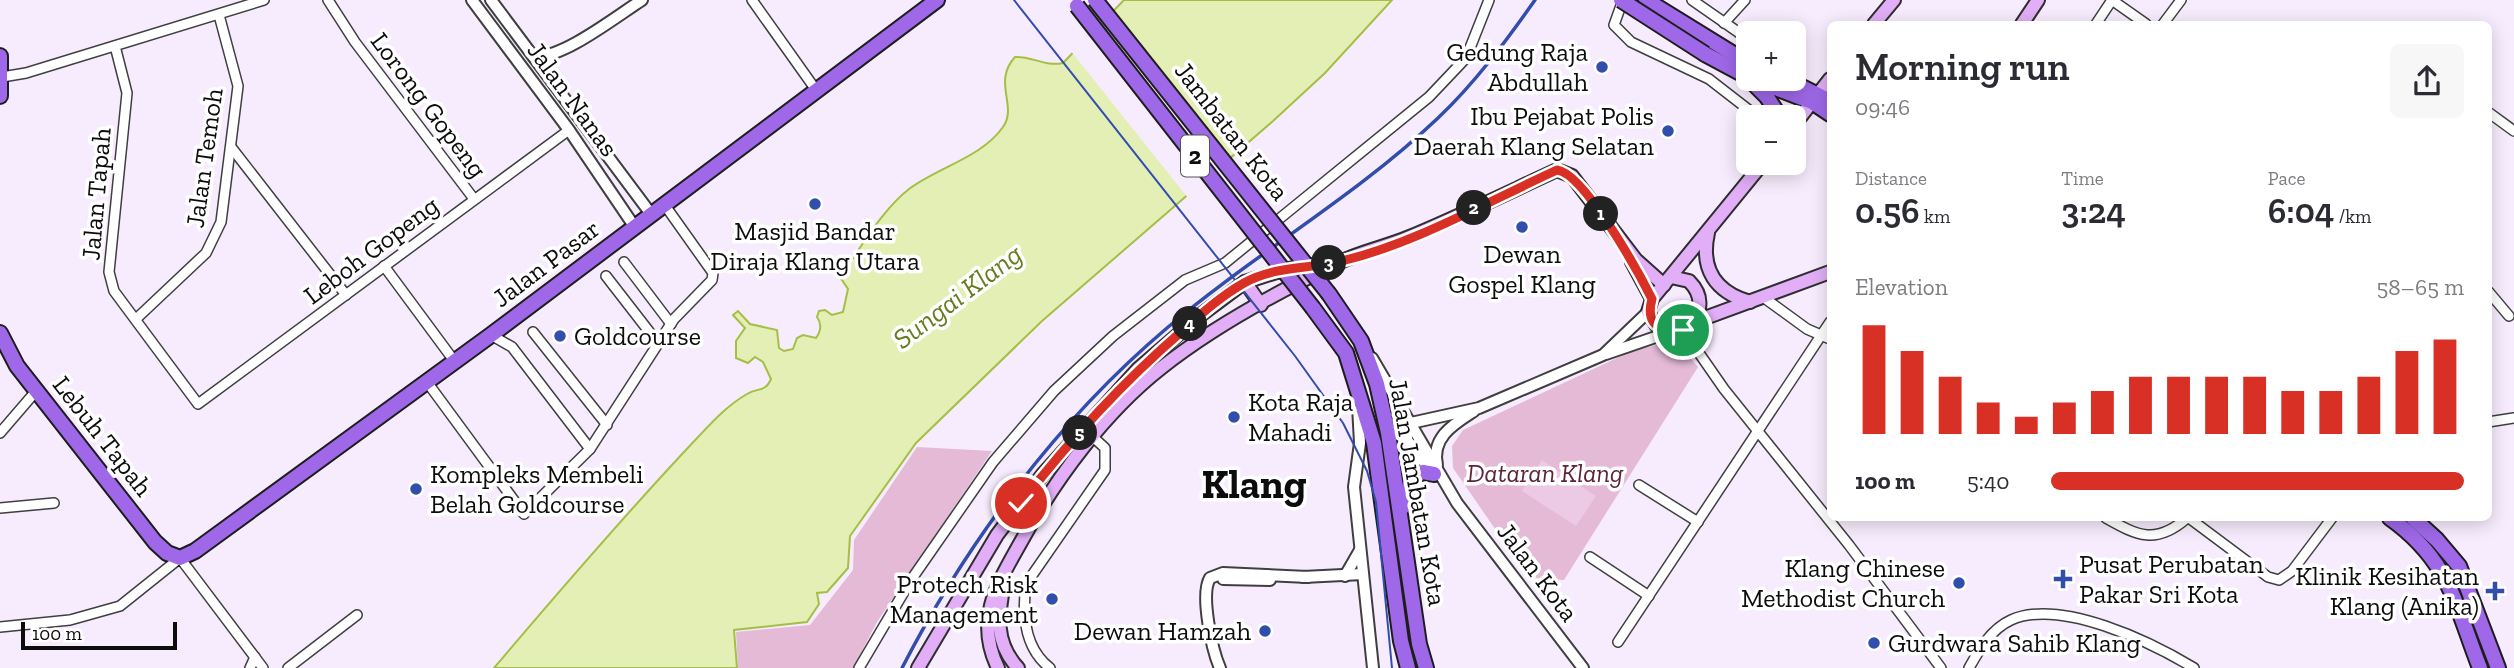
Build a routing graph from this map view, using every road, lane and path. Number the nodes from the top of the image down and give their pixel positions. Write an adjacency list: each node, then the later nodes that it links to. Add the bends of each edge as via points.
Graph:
1 (264, 0): 19 (street)
2 (328, 0): 44 (street, Lorong Gopeng)
3 (472, 0): 40 (street, Jalan Nanas)
4 (491, 0): 30 (street, Jalan Nanas)
5 (642, 0): 30 (street, via 562,50)
6 (752, 0): 33 (street)
7 (937, 0): 33 (highway, Jalan Pasar)
8 (1073, 0): 63 (highway, Jambatan Kota / 2, bridge)
9 (1095, 0): 57 (highway, Jambatan Kota / 2, bridge)
10 (1489, 0): 123 (street, via 1466,58 1429,97 1225,262 1185,280 1113,336 1054,391 993,462 911,580)
11 (1622, 0): 28 (highway, bridge); 37 (street, via 1614,25 1621,33 1709,79)
12 (1646, 0): 28 (highway)
13 (1692, 0): 25 (street)
14 (1745, 0): 25 (street)
15 (1894, 0): 20 (main road)
16 (2038, 0): 21 (main road)
17 (2112, 0): 22 (street); 23 (street)
18 (2181, 0): 24 (street)
19 (219, 15): 27 (street); 42 (street, Jalan Temoh, via 238,86)
20 (1876, 21)
21 (2024, 21)
22 (2098, 21)
23 (2142, 21)
24 (2165, 21)
25 (1724, 23): 26 (street)
26 (1736, 31)
27 (115, 46): 32 (street); 65 (street, Jalan Tapah, via 127,93 109,272 114,290)
28 (1708, 49): 31 (highway)
29 (0, 56): 32 (highway)
30 (533, 57): 46 (street, Jalan Nanas)
31 (1736, 67)
32 (2, 76): 35 (highway)
33 (816, 90): 45 (highway, Jalan Pasar)
34 (1799, 91): 36 (highway)
35 (0, 96)
36 (1821, 98): 38 (main road)
37 (1743, 105)
38 (1806, 113)
39 (2492, 115): 41 (street)
40 (569, 130): 44 (street, Leboh Gopeng); 47 (street, Jalan Nanas)
41 (2514, 131)
42 (231, 147): 58 (street); 65 (street, Jalan Temoh, via 221,222 213,242 198,262)
43 (1753, 175): 48 (main road)
44 (474, 199): 52 (street, Leboh Gopeng)
45 (664, 204): 46 (highway, Jalan Pasar); 67 (street, via 713,273 709,287)
46 (650, 214): 47 (highway, Jalan Pasar)
47 (634, 226): 71 (highway, Jalan Pasar)
48 (1709, 230): 55 (main road); 60 (main road, via 1707,270 1714,282 1734,297)
49 (1618, 238): 51 (main road, via 1572,176 1557,170 1407,238); 55 (main road, via 1636,260); 62 (main road)
50 (624, 262): 67 (street)
51 (1340, 262): 56 (main road, via 1283,270); 61 (main road)
52 (384, 266): 58 (street, Leboh Gopeng); 77 (street)
53 (1827, 273): 60 (main road)
54 (606, 276): 74 (street)
55 (1667, 281): 62 (main road); 66 (main road, via 1689,281 1696,288 1700,303)
56 (1245, 282): 61 (main road); 124 (main road, via 1202,314 1107,400 1043,474 997,535)
57 (1329, 294): 73 (highway, Jalan Jambatan Kota / 2)
58 (346, 295): 82 (street, Leboh Gopeng)
59 (2492, 296): 64 (street)
60 (1757, 299): 66 (main road); 72 (street)
61 (1261, 304): 92 (main road, via 1161,368)
62 (1650, 306): 68 (main road, via 1657,326); 76 (street)
63 (1313, 308): 79 (highway, Jalan Jambatan Kota / 2, via 1346,353)
64 (2509, 316)
65 (135, 319): 82 (street, Jalan Tapah)
66 (1694, 322): 68 (main road)
67 (671, 324): 74 (street)
68 (1678, 330): 76 (street); 90 (street)
69 (533, 332): 89 (street)
70 (0, 333): 78 (highway, Lebuh Tapah)
71 (491, 335): 77 (highway, Jalan Pasar); 93 (street, via 513,347)
72 (1827, 336): 90 (street)
73 (1361, 341): 83 (street, Jalan Kota); 113 (highway, Jalan Jambatan Kota / 2, via 1388,433)
74 (658, 344): 89 (street)
75 (0, 350): 78 (street)
76 (1603, 355): 84 (street)
77 (455, 362): 80 (highway, Jalan Pasar)
78 (17, 366): 81 (highway, Lebuh Tapah)
79 (1357, 383): 107 (street, via 1360,443 1354,487); 129 (highway, Jalan Jambatan Kota / 2, via 1374,443)
80 (428, 384): 93 (street, via 524,514); 109 (highway, Jalan Pasar)
81 (37, 390): 91 (street); 109 (highway, Lebuh Tapah, via 155,542)
82 (198, 404)
83 (1400, 406): 85 (street); 88 (street, Jalan Kota)
84 (1479, 408): 85 (street); 94 (street, via 1446,429 1435,453)
85 (1431, 418): 88 (street)
86 (2514, 418): 87 (street)
87 (2492, 421)
88 (1411, 423): 94 (street, Jalan Kota, via 1407,440)
89 (607, 425): 93 (street)
90 (1759, 431): 98 (street); 106 (street)
91 (0, 433)
92 (1094, 438): 110 (main road, via 1070,466); 126 (street, via 1105,448 1105,470 1026,584 1026,630 1038,657)
93 (590, 449)
94 (1437, 474): 113 (highway, via 1423,472 1412,477 1403,502); 131 (street, Jalan Kota, via 1447,496 1457,503)
95 (1639, 485): 106 (street)
96 (54, 503): 97 (street)
97 (0, 508)
98 (1827, 520)
99 (1828, 521): 132 (street)
100 (2112, 521): 101 (street, via 2151,536 2171,532)
101 (2184, 521)
102 (2192, 521): 103 (street, via 2268,577 2279,580 2297,566)
103 (2330, 521)
104 (2394, 521): 135 (highway, via 2428,550 2442,569)
105 (2416, 521): 136 (highway, via 2459,566)
106 (1698, 522): 114 (street)
107 (1360, 550): 111 (street); 112 (street)
108 (1590, 557): 114 (street)
109 (180, 558): 116 (street, via 120,606 70,620); 118 (street)
110 (1006, 569): 119 (main road, via 990,602 989,643); 125 (main road, via 999,634 1007,656)
111 (1363, 574): 112 (street); 128 (street)
112 (1345, 576): 127 (street, via 1223,573 1210,578 1205,594)
113 (1409, 577): 130 (highway, Jalan Jambatan Kota / 2)
114 (1649, 596): 117 (street)
115 (357, 615): 122 (street)
116 (0, 627)
117 (1618, 642)
118 (256, 657): 120 (street); 121 (street)
119 (994, 664)
120 (250, 668)
121 (263, 668)
122 (288, 668)
123 (859, 668)
124 (918, 668)
125 (1018, 668)
126 (1050, 668)
127 (1220, 668)
128 (1373, 668)
129 (1408, 668)
130 (1426, 668)
131 (1583, 668)
132 (1941, 668)
133 (1969, 668): 134 (street, via 1993,633 2011,620 2033,615 2104,625)
134 (2194, 668)
135 (2480, 668)
136 (2498, 668)

